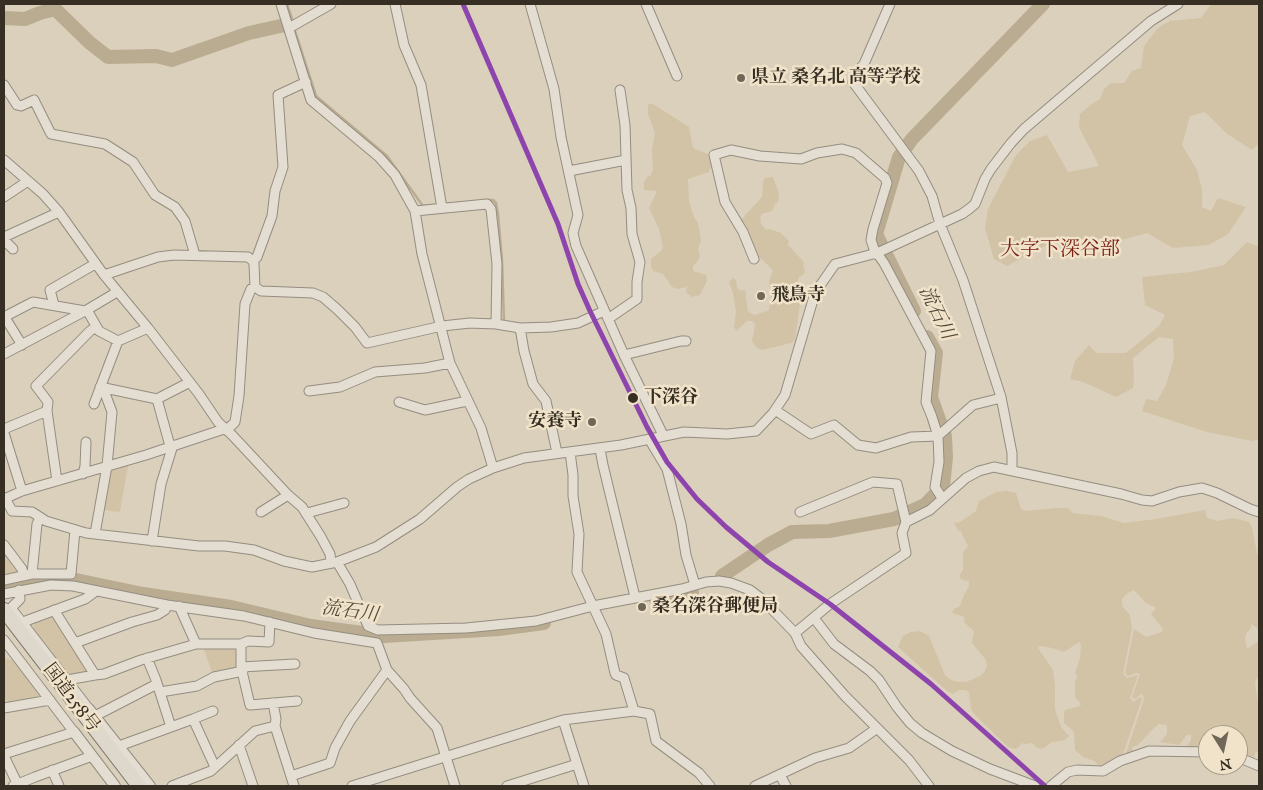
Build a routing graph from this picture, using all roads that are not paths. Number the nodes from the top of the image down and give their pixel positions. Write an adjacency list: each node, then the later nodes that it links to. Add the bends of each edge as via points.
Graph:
1 (281, 4): 8 (street)
2 (331, 4): 8 (street)
3 (395, 4): 18 (street, via 404,45 421,85)
4 (530, 4): 15 (street, via 554,88)
5 (646, 4): 9 (street)
6 (890, 4): 21 (street, via 854,82 919,171 932,196)
7 (1178, 4): 21 (street, via 1151,21 1024,129 1010,142 985,178 975,204)
8 (289, 28): 10 (street)
9 (677, 76)
10 (306, 82): 19 (street, via 311,100 379,157 395,175); 27 (street, via 278,95 284,167 275,191 272,216)
11 (4, 85): 25 (street, via 18,105 34,100 51,134 105,144 133,162 155,195 174,207 185,220)
12 (620, 90): 14 (street, via 626,125)
13 (4, 160): 16 (street)
14 (626, 160): 15 (street); 34 (street, via 632,234 640,262 638,299)
15 (569, 171): 34 (street, via 578,214 573,233 576,246)
16 (28, 181): 17 (street); 20 (street)
17 (4, 196)
18 (442, 208): 19 (street); 36 (street, via 487,204 491,209 497,264)
19 (415, 211): 37 (street, via 422,254)
20 (58, 212): 22 (street); 28 (street)
21 (940, 224): 24 (street); 51 (street, via 963,280)
22 (4, 238): 23 (street)
23 (13, 249)
24 (877, 253): 26 (street, via 872,240 873,229 886,183 856,152 842,149 801,159 731,150 714,154 725,202 744,232); 55 (street, via 835,264 823,279 810,308 785,395); 61 (street, via 931,351 926,402)
25 (195, 255): 27 (street, via 248,257); 29 (street, via 158,257)
26 (754, 259)
27 (253, 261): 30 (street)
28 (95, 264): 29 (street); 32 (street, via 50,290)
29 (104, 275): 31 (street)
30 (255, 287): 37 (street, via 261,291 313,293 323,298 355,327 366,343); 58 (street, via 244,309 235,422)
31 (117, 292): 33 (street); 39 (street)
32 (54, 306): 33 (street); 35 (street, via 30,302)
33 (86, 311): 38 (street); 43 (street)
34 (606, 315): 40 (street, via 578,323); 45 (street)
35 (4, 317): 43 (street)
36 (496, 324): 37 (street); 40 (street)
37 (442, 326): 46 (street)
38 (96, 327): 41 (street); 56 (street, via 36,386 48,402)
39 (148, 328): 41 (street); 47 (street)
40 (520, 328): 67 (street, via 533,384 546,401)
41 (118, 341): 48 (street)
42 (686, 341): 45 (street)
43 (22, 345): 44 (street)
44 (4, 354)
45 (624, 355): 60 (street)
46 (450, 363): 49 (street, via 377,371 340,388); 52 (street)
47 (190, 382): 50 (street); 58 (street)
48 (102, 387): 50 (street); 54 (street); 68 (street, via 112,412)
49 (309, 391)
50 (157, 398): 64 (street)
51 (1001, 398): 61 (street, via 973,405); 70 (street, via 1012,453)
52 (467, 401): 53 (street, via 425,410); 69 (street, via 481,428)
53 (399, 402)
54 (94, 404)
55 (775, 410): 60 (street, via 760,428 751,433 684,432); 61 (street, via 811,434 834,424 858,445 876,448 911,437)
56 (47, 411): 57 (street); 72 (street)
57 (4, 429)
58 (225, 430): 64 (street); 74 (street)
59 (4, 433): 73 (street)
60 (663, 435): 62 (street)
61 (938, 436): 75 (street, via 939,462 935,487)
62 (649, 439): 65 (street); 91 (street, via 667,469)
63 (86, 442): 71 (street)
64 (172, 446): 68 (street); 86 (street, via 161,484)
65 (600, 449): 66 (street); 95 (street)
66 (570, 452): 67 (street); 98 (street, via 579,534 577,572)
67 (557, 453): 69 (street, via 524,458)
68 (107, 466): 71 (street); 85 (street)
69 (494, 468): 88 (street, via 457,487 432,510 388,540)
70 (1012, 470): 75 (street, via 994,467 979,471); 80 (street, via 1152,501 1202,488)
71 (83, 474): 72 (street)
72 (57, 481): 73 (street)
73 (22, 492): 76 (street)
74 (288, 496): 78 (street); 81 (street)
75 (942, 498): 83 (street, via 930,510)
76 (5, 499): 82 (street, via 12,510 28,511)
77 (344, 503): 81 (street)
78 (261, 512)
79 (800, 512): 83 (street, via 873,482 898,484)
80 (1259, 512)
81 (307, 513): 88 (street)
82 (40, 518): 84 (street); 89 (street, via 36,524)
83 (906, 522): 101 (street, via 902,533 906,553)
84 (74, 530): 85 (street); 89 (street, via 71,574)
85 (95, 534): 86 (street)
86 (152, 541): 88 (street, via 254,550 312,567)
87 (4, 545): 89 (street)
88 (334, 562): 106 (street, via 350,584)
89 (28, 575): 90 (street)
90 (4, 580)
91 (695, 585): 95 (street); 105 (street, via 718,581 750,590)
92 (19, 590): 93 (street, via 51,585); 94 (street); 102 (street, via 20,599 11,608)
93 (96, 590): 96 (street); 100 (street, via 85,599)
94 (4, 594)
95 (635, 597): 98 (street)
96 (167, 605): 97 (street); 108 (street, via 157,615)
97 (179, 606): 103 (street); 109 (street)
98 (594, 608): 106 (street, via 536,621); 124 (street, via 606,634 615,673 624,678)
99 (4, 610): 127 (highway, 国道258号)
100 (54, 610): 102 (street); 108 (street)
101 (814, 618): 105 (street); 160 (street, via 834,644 870,671 910,723 922,733 990,769)
102 (23, 622): 117 (street)
103 (270, 622): 106 (street, via 314,633); 110 (street, via 269,642)
104 (4, 624): 127 (highway, 国道258号)
105 (795, 633): 130 (street, via 801,646)
106 (373, 636): 115 (street)
107 (4, 640): 111 (street)
108 (75, 643): 116 (street)
109 (196, 644): 110 (street); 112 (street)
110 (241, 644): 114 (street)
111 (8, 652): 119 (street)
112 (147, 658): 116 (street); 118 (street)
113 (295, 664): 114 (street)
114 (242, 669): 118 (street, via 197,686); 121 (street, via 250,705)
115 (387, 670): 136 (street, via 438,728); 141 (street, via 350,721 330,763)
116 (95, 675): 117 (street)
117 (67, 680): 127 (street)
118 (159, 688): 127 (street); 129 (street)
119 (50, 700): 122 (street); 127 (street)
120 (297, 701): 121 (street)
121 (273, 703): 128 (street)
122 (4, 707)
123 (213, 711): 125 (street)
124 (634, 711): 126 (street); 156 (street, via 650,714 656,741 699,773)
125 (193, 719): 129 (street); 138 (street)
126 (563, 720): 136 (street); 137 (street)
127 (86, 721): 132 (street); 134 (street); 135 (street); 146 (highway, 国道258号); 147 (highway, 国道258号)
128 (275, 726): 131 (street, via 255,731); 141 (street)
129 (171, 727): 132 (street)
130 (876, 729): 140 (street, via 849,748 815,758); 159 (street, via 909,760)
131 (239, 745): 138 (street); 150 (street)
132 (119, 746): 148 (street)
133 (1198, 752): 161 (street, via 1149,751 1103,771 1068,772)
134 (4, 755): 143 (street)
135 (92, 756): 139 (street); 145 (street)
136 (446, 757): 152 (street); 153 (street)
137 (577, 764): 154 (street); 155 (street)
138 (215, 767): 149 (street)
139 (52, 770): 142 (street); 144 (street)
140 (780, 775): 157 (street); 158 (street)
141 (291, 776): 151 (street)
142 (32, 783): 143 (street)
143 (15, 786)
144 (59, 786)
145 (115, 786)
146 (129, 786)
147 (139, 786)
148 (150, 786)
149 (172, 786)
150 (253, 786)
151 (294, 786)
152 (352, 786)
153 (455, 786)
154 (507, 786)
155 (584, 786)
156 (710, 786)
157 (755, 786)
158 (786, 786)
159 (929, 786)
160 (1035, 786)
161 (1051, 786)

